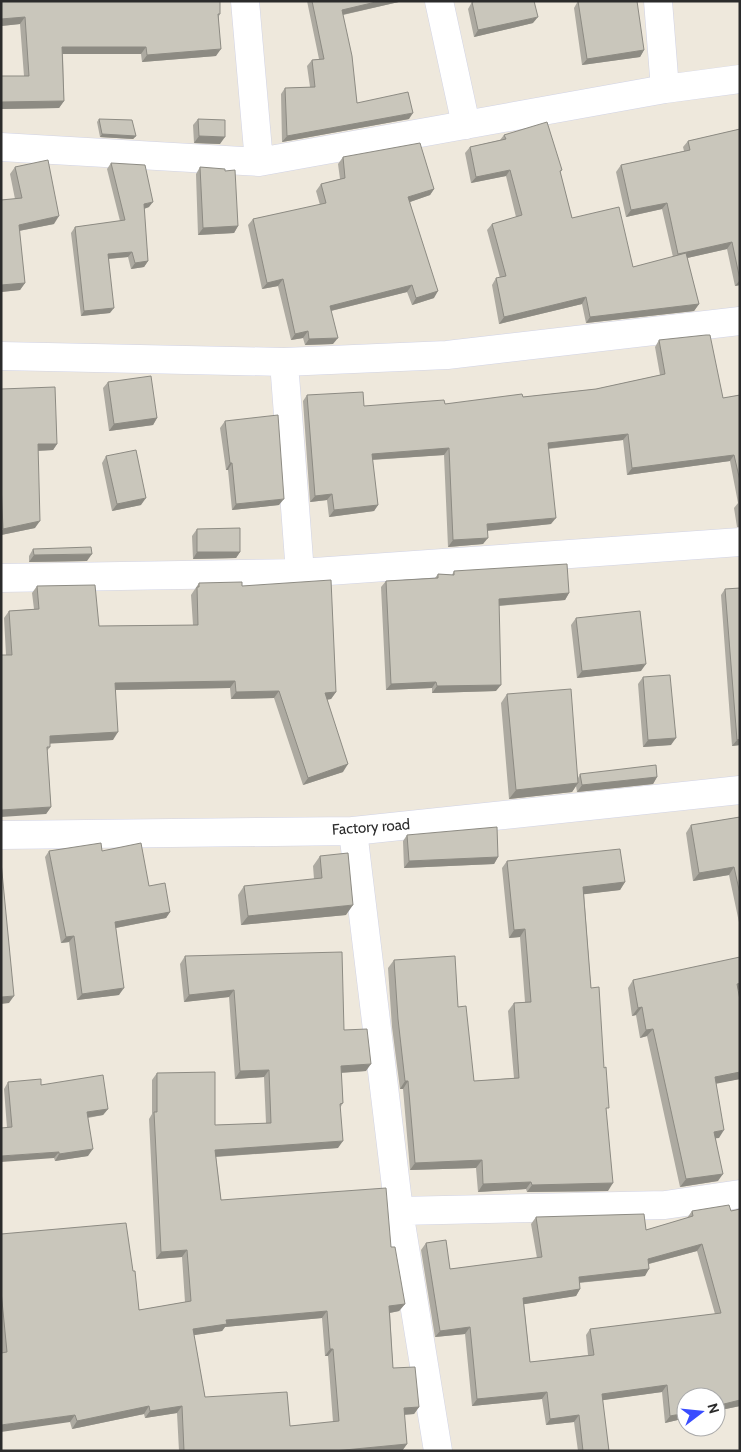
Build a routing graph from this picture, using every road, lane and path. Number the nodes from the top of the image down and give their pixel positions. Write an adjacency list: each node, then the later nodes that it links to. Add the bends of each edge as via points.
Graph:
1 (245, 1): 8 (street)
2 (439, 1): 6 (street)
3 (658, 1): 5 (street)
4 (740, 80): 5 (street)
5 (665, 89): 6 (street)
6 (466, 125): 8 (street)
7 (1, 147): 8 (street)
8 (259, 162)
9 (740, 321): 11 (street, via 447,355)
10 (1, 356): 11 (street)
11 (284, 362): 13 (street)
12 (740, 542): 13 (street)
13 (300, 573): 14 (street)
14 (1, 578)
15 (740, 790): 16 (street, Factory road)
16 (353, 831): 17 (street, Factory road); 19 (street)
17 (1, 834)
18 (740, 1194): 19 (street, via 665,1205)
19 (399, 1211): 20 (street)
20 (438, 1451)

